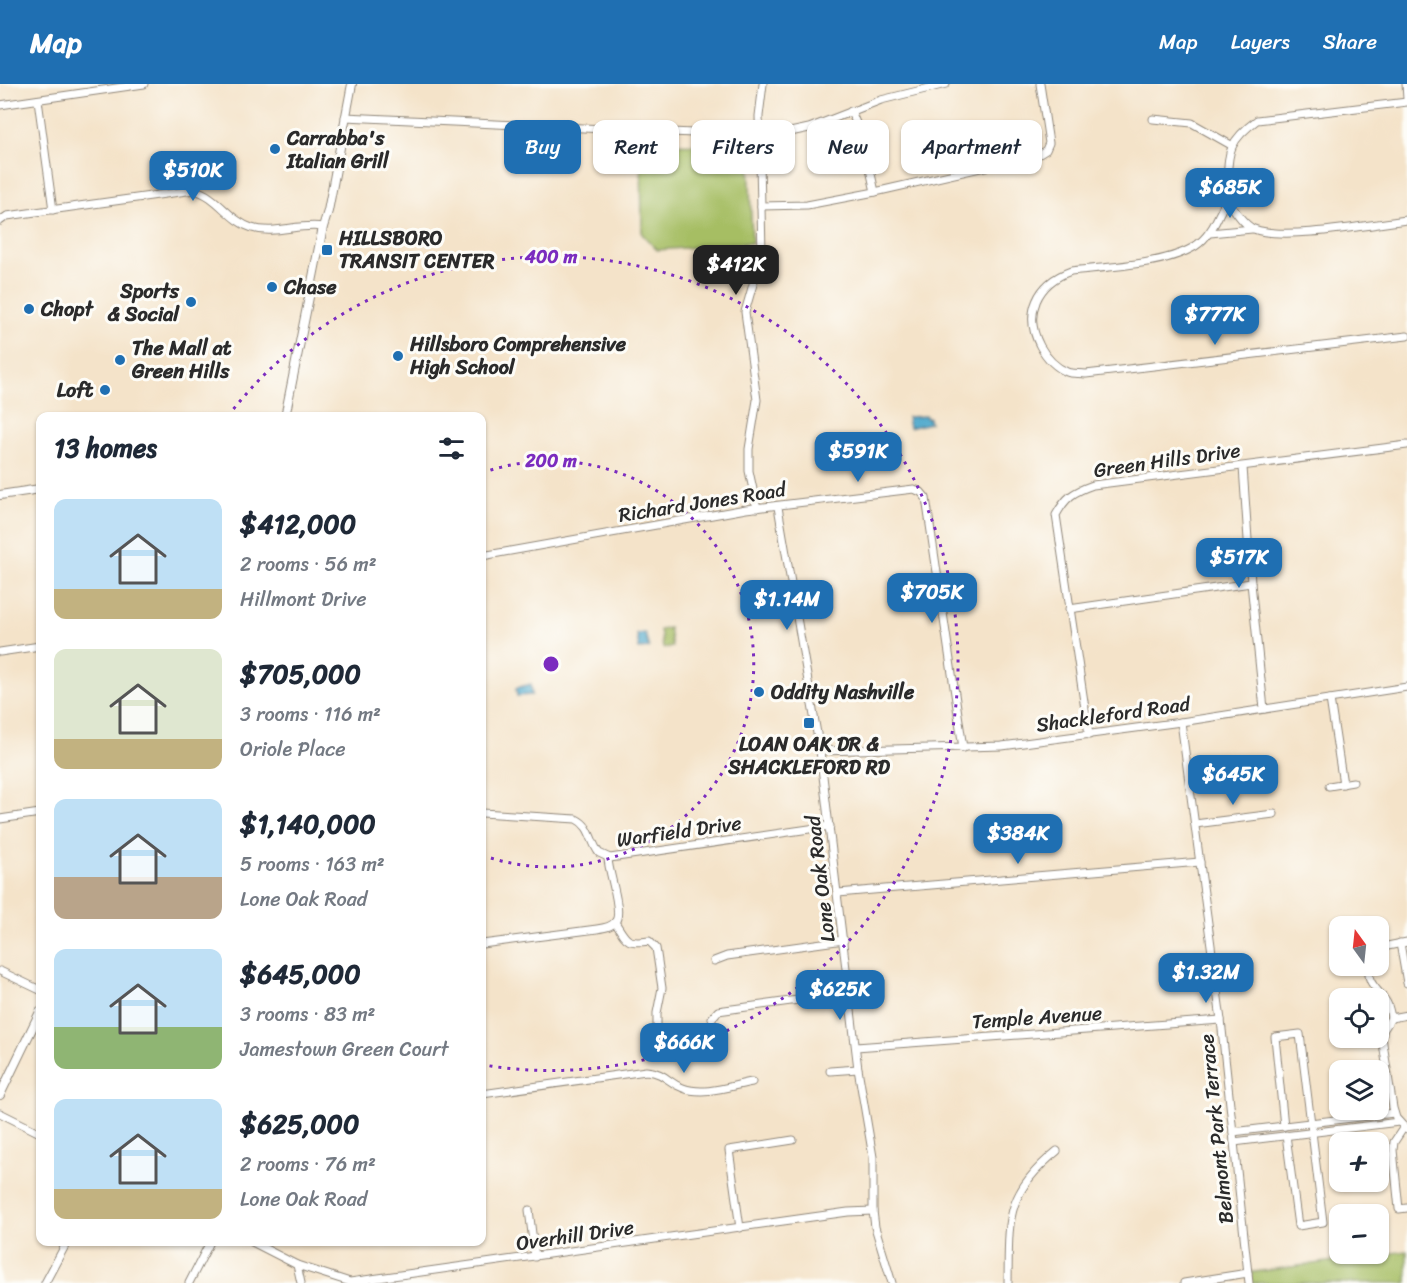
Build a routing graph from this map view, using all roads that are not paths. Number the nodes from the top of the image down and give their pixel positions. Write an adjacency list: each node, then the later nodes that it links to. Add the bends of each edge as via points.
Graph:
1 (144, 84): 7 (street)
2 (352, 84): 11 (main road)
3 (763, 84): 13 (street)
4 (945, 84): 10 (street)
5 (1041, 84): 18 (street, via 1046,150)
6 (1406, 84): 8 (street)
7 (38, 100): 9 (street); 21 (street)
8 (1407, 101): 16 (street, via 1255,122)
9 (0, 105)
10 (850, 111): 14 (street); 18 (street, via 864,142)
11 (345, 117): 15 (street); 24 (main road)
12 (1153, 119): 16 (street, via 1192,123)
13 (759, 120)
14 (795, 131)
15 (691, 133)
16 (1232, 144): 19 (street, via 1226,171)
17 (760, 174): 20 (street)
18 (875, 192): 20 (street, via 807,205)
19 (1226, 199): 25 (street); 26 (street)
20 (761, 206): 34 (street, via 762,253 745,312 757,400 748,448)
21 (53, 210): 23 (street, via 7,216); 24 (street, via 194,190 252,228 265,231 307,225)
22 (1407, 220): 25 (street, via 1297,233 1271,234)
23 (0, 221)
24 (323, 227): 28 (main road)
25 (1252, 229): 26 (street)
26 (1210, 233): 27 (street, via 1193,248 1166,258 1056,276 1035,302 1031,317 1035,337 1047,358 1067,372 1086,374)
27 (1407, 336)
28 (286, 412)
29 (1407, 445): 30 (street, Green Hills Drive)
30 (1243, 467): 36 (street); 37 (street, Green Hills Drive, via 1093,485 1064,500 1056,515)
31 (36, 490): 32 (main road)
32 (0, 495)
33 (778, 507): 34 (street, Richard Jones Road); 45 (street, Richard Jones Road, via 914,489 926,498); 46 (street, Lone Oak Road)
34 (757, 508): 35 (street, Richard Jones Road)
35 (486, 555)
36 (1251, 583): 37 (street); 42 (street)
37 (1069, 609): 44 (street, Green Hills Drive)
38 (36, 647): 39 (street)
39 (0, 652)
40 (1407, 687): 41 (street, Shackleford Road)
41 (1330, 699): 42 (street, Shackleford Road); 48 (street)
42 (1264, 709): 43 (street, Shackleford Road)
43 (1181, 722): 44 (street, Shackleford Road); 54 (street, Belmont Park Terrace)
44 (1089, 735): 45 (street, Shackleford Road)
45 (963, 748): 46 (street, Shackleford Road)
46 (820, 751): 55 (street, Lone Oak Road)
47 (1353, 782): 48 (street)
48 (1343, 784): 49 (street)
49 (1329, 786)
50 (486, 813): 56 (street, Warfield Drive, via 576,819 587,828 597,851)
51 (36, 814): 53 (street)
52 (1274, 814): 54 (street)
53 (0, 819)
54 (1195, 824): 57 (street, Belmont Park Terrace)
55 (830, 826): 56 (street, Warfield Drive); 58 (street, Lone Oak Road)
56 (608, 858): 59 (street, via 618,908)
57 (1200, 862): 58 (street); 74 (street, Belmont Park Terrace)
58 (838, 892): 60 (street, Lone Oak Road)
59 (615, 922): 62 (street, via 608,927); 75 (street, via 627,941 649,941 656,948 662,988)
60 (844, 940): 64 (street); 69 (street, Lone Oak Road)
61 (1404, 942): 63 (street); 67 (street)
62 (486, 943)
63 (1389, 945)
64 (714, 961)
65 (0, 971): 68 (street)
66 (1368, 976): 72 (street, via 1387,1004)
67 (1407, 983)
68 (36, 988)
69 (849, 993): 71 (street, via 718,1011); 76 (street, Lone Oak Road)
70 (1407, 1016): 72 (street)
71 (712, 1018)
72 (1391, 1018): 83 (street, via 1382,1037)
73 (36, 1020): 81 (main road)
74 (1221, 1020): 76 (street, Temple Avenue); 88 (street, Belmont Park Terrace)
75 (657, 1032)
76 (856, 1047): 77 (street, Lone Oak Road)
77 (858, 1069): 78 (street); 96 (street, Lone Oak Road, via 873,1157)
78 (830, 1071)
79 (752, 1082): 80 (street, via 692,1091 658,1072 646,1071)
80 (486, 1093)
81 (0, 1095)
82 (0, 1113): 87 (street)
83 (1394, 1113): 84 (street); 86 (street)
84 (1311, 1123): 85 (street); 85 (street, via 1300,1034 1275,1037); 89 (street)
85 (1284, 1126): 88 (street)
86 (1403, 1126): 89 (street); 94 (street, via 1393,1150 1399,1209)
87 (36, 1131)
88 (1233, 1132): 92 (street, Belmont Park Terrace)
89 (1312, 1132): 90 (street); 90 (street, via 1323,1222 1306,1225 1298,1226)
90 (1286, 1136): 92 (street)
91 (793, 1140): 97 (street, via 729,1150)
92 (1234, 1142): 103 (street, Belmont Park Terrace)
93 (1057, 1151): 108 (street, via 1030,1175 1013,1206)
94 (1407, 1208)
95 (529, 1210): 101 (street)
96 (873, 1211): 97 (street, Overhill Drive); 107 (street, Lone Oak Road)
97 (740, 1228): 101 (street, Overhill Drive)
98 (65, 1246): 104 (street)
99 (208, 1246): 105 (street)
100 (260, 1246): 102 (street, Overhill Drive)
101 (534, 1257): 102 (street, Overhill Drive, via 350,1282)
102 (297, 1265): 106 (street)
103 (1248, 1273): 109 (street); 110 (street, Belmont Park Terrace)
104 (45, 1283)
105 (189, 1283)
106 (301, 1283)
107 (892, 1283)
108 (1008, 1283)
109 (1184, 1283)
110 (1249, 1283)

